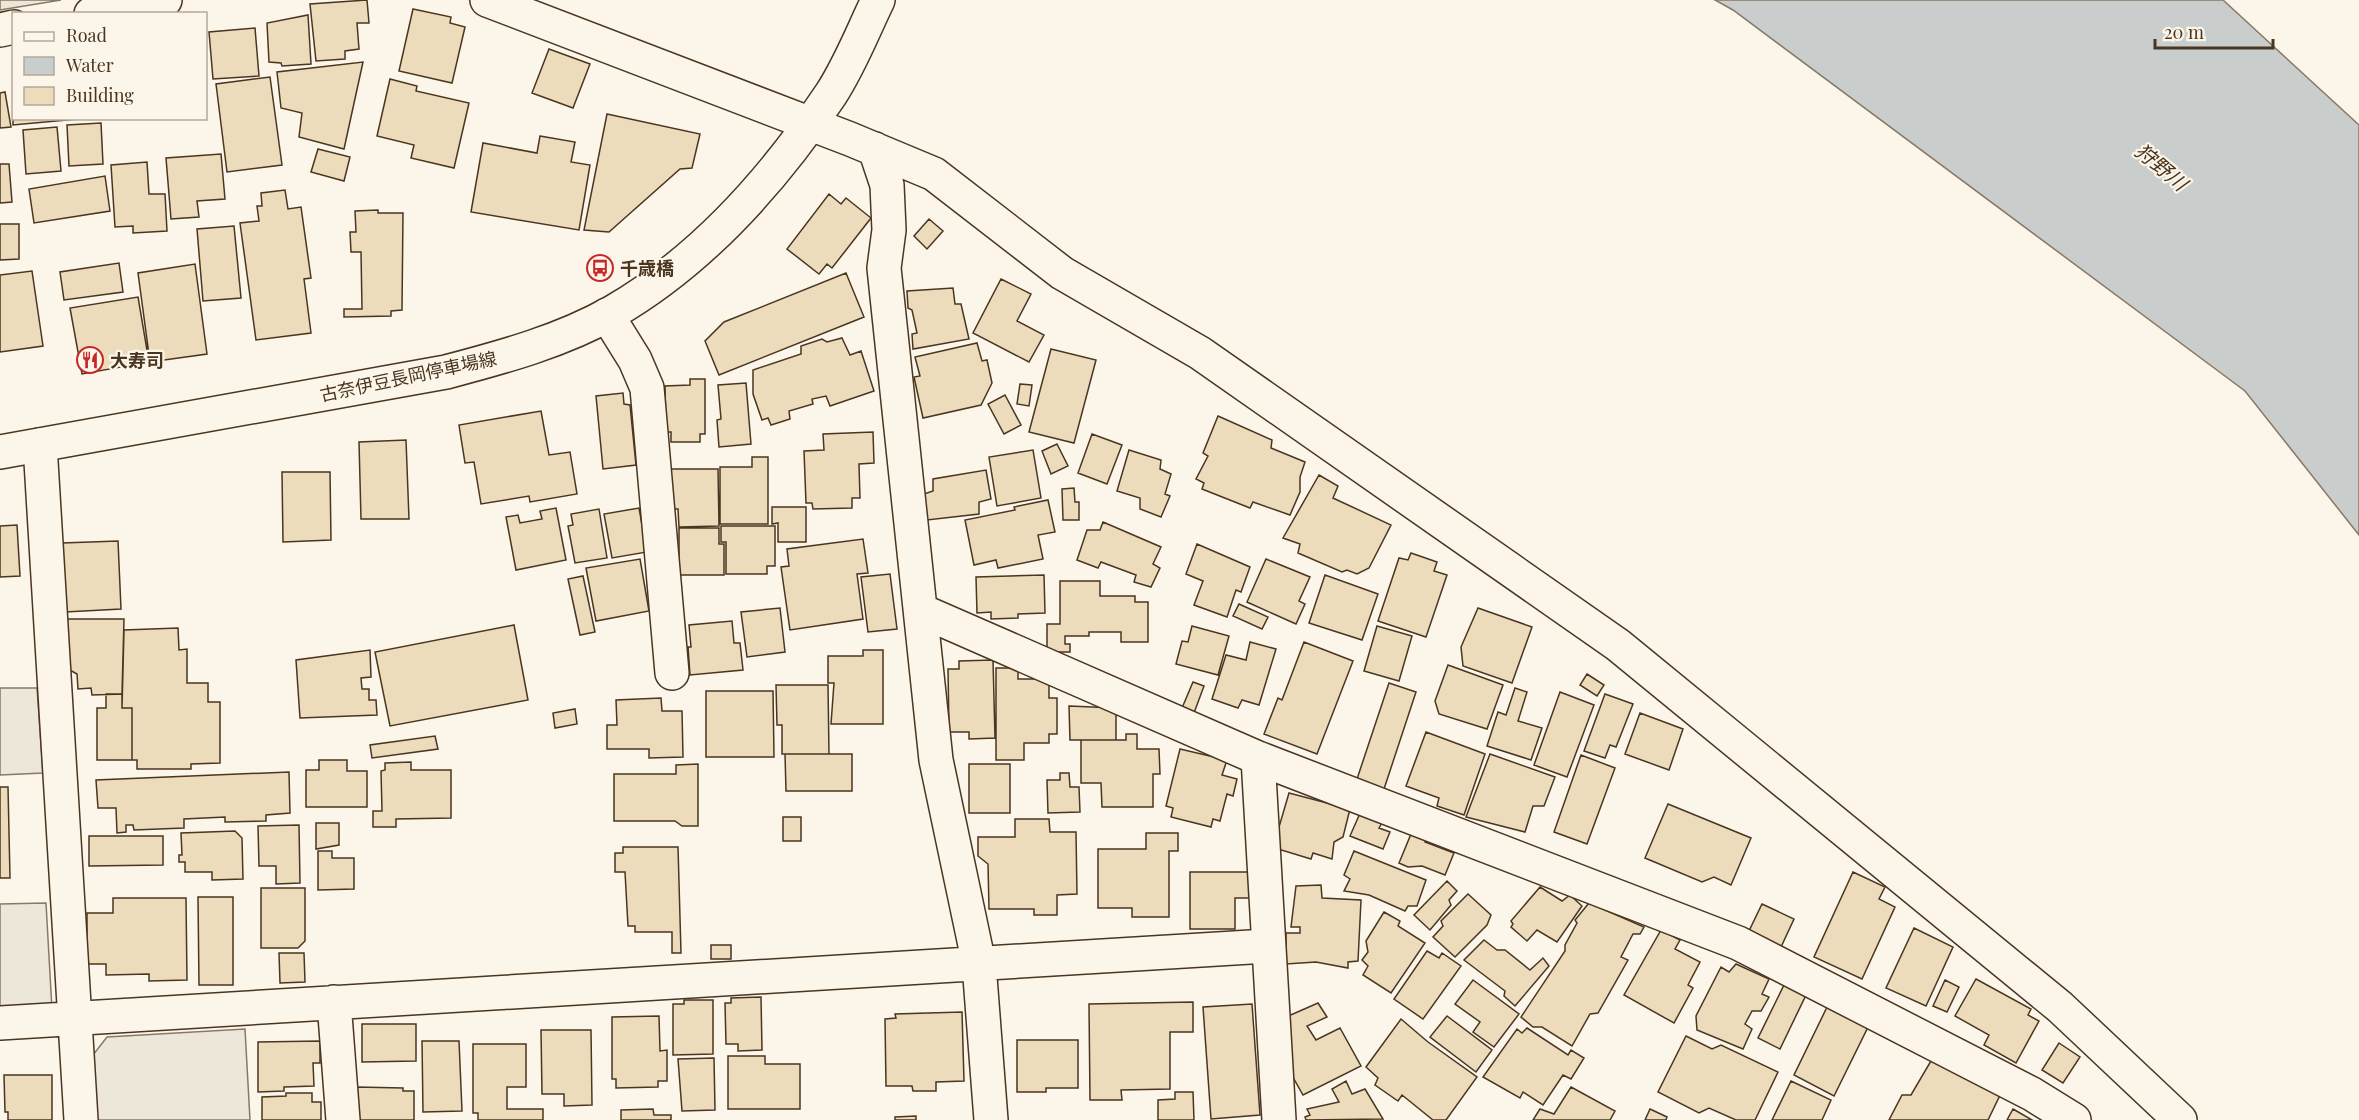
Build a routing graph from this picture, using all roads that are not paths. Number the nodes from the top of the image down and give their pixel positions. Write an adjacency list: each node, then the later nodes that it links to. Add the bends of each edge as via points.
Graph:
1 (165, 0): 4 (street)
2 (487, 0): 5 (street)
3 (878, 0): 5 (street, 古奈伊豆長岡停車場線, via 831,94)
4 (102, 12)
5 (808, 123): 6 (street); 7 (street, 古奈伊豆長岡停車場線, via 772,174 687,261)
6 (875, 149): 10 (street, via 887,185 889,230 884,268); 23 (street, via 934,174 1062,273 1200,353 1617,645 2034,985)
7 (607, 315): 8 (street, 古奈伊豆長岡停車場線, via 500,358 446,372); 11 (street, via 647,388)
8 (40, 446): 9 (street, 古奈伊豆長岡停車場線); 16 (street)
9 (0, 452)
10 (922, 611): 12 (street); 14 (street, via 936,760)
11 (672, 673)
12 (1258, 759): 13 (street); 22 (street, via 1738,943 2022,1088)
13 (1267, 946): 14 (street); 21 (street)
14 (980, 964): 15 (street); 20 (street)
15 (334, 1002): 16 (street); 19 (street)
16 (74, 1018): 17 (street); 18 (street)
17 (0, 1023)
18 (81, 1120)
19 (343, 1120)
20 (991, 1120)
21 (1279, 1120)
22 (2074, 1120)
23 (2180, 1120)

